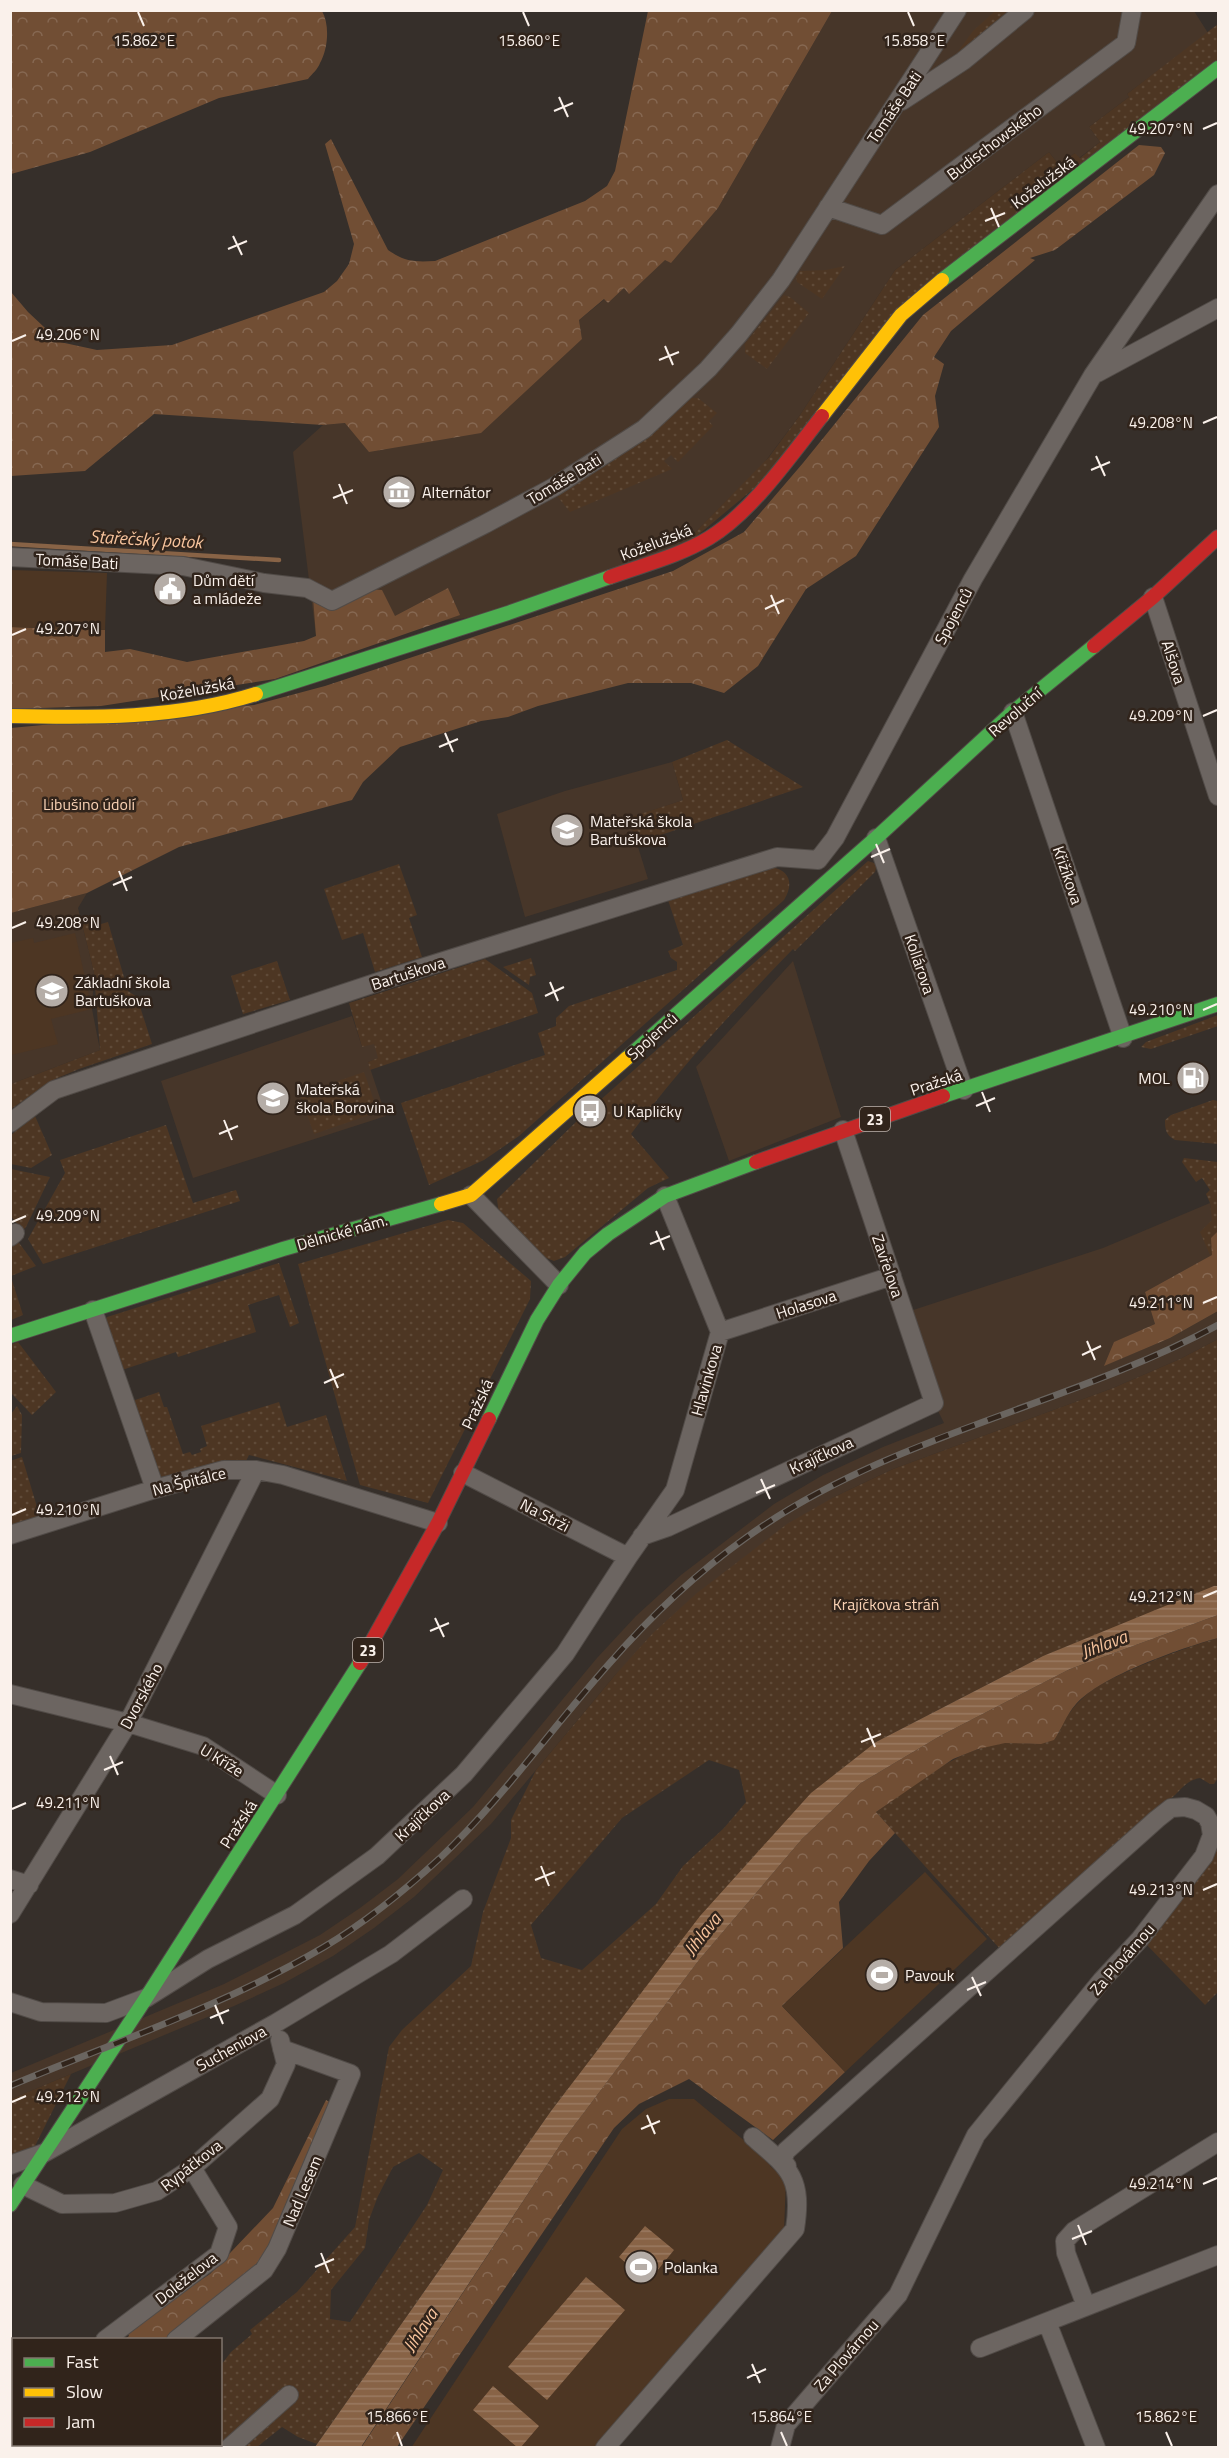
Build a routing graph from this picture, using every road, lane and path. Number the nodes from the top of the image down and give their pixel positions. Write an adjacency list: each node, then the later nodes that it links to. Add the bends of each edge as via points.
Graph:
1 (957, 10): 5 (street, Tomáše Bati)
2 (974, 10): 5 (street, Tomáše Bati)
3 (1025, 10): 7 (street, via 963,61)
4 (1132, 10): 9 (street, Budischowského, via 1126,44 882,225)
5 (942, 37): 7 (street, Tomáše Bati)
6 (1218, 68): 16 (main road, Koželužská, via 922,295 901,315 769,483 710,538 681,552 508,613 252,695 136,715)
7 (893, 107): 9 (street, Tomáše Bati)
8 (1218, 194): 11 (street, Spojenců)
9 (828, 207): 13 (street, Tomáše Bati, via 781,280 739,334 644,429 554,487 332,600 307,588 183,566)
10 (1218, 308): 11 (street)
11 (1093, 375): 19 (street, Spojenců, via 973,579 835,838)
12 (1218, 537): 14 (main road, Revoluční)
13 (10, 557)
14 (1153, 597): 15 (main road, Revoluční); 17 (street, Alšova)
15 (1013, 712): 18 (main road, Revoluční); 22 (street, Křižíkova)
16 (10, 717)
17 (1218, 796)
18 (876, 838): 20 (main road, Revoluční); 23 (street, Kollárova)
19 (818, 860): 20 (street); 24 (street, Bartuškova, via 777,857 388,979 54,1090)
20 (832, 877): 26 (main road, Spojenců)
21 (1218, 1004): 22 (main road, Pražská / 23)
22 (1123, 1038): 23 (main road, Pražská / 23)
23 (964, 1090): 25 (main road, Pražská / 23)
24 (10, 1123)
25 (843, 1130): 27 (main road, Pražská / 23); 28 (street, Zavřelova)
26 (471, 1195): 29 (street); 30 (main road, Dělnické nám., via 282,1249)
27 (665, 1196): 29 (main road, Pražská / 23, via 585,1253); 31 (street, Hlavinkova)
28 (892, 1276): 31 (street, Holasova); 33 (street, Zavřelova)
29 (559, 1285): 35 (main road, Pražská / 23, via 517,1358)
30 (93, 1310): 32 (main road, Dělnické nám.); 36 (street)
31 (720, 1332): 39 (street, Hlavinkova, via 675,1490)
32 (10, 1336)
33 (934, 1403): 39 (street, Krajíčkova)
34 (256, 1470): 36 (street, Na Špitálce, via 224,1470); 37 (street, Na Špitálce); 42 (street, Dvorského)
35 (463, 1473): 37 (main road, Pražská / 23); 40 (street, Na Strži)
36 (155, 1489): 38 (street, Na Špitálce)
37 (438, 1522): 43 (main road, Pražská / 23, via 365,1656)
38 (10, 1535)
39 (642, 1536): 40 (street, Hlavinkova)
40 (628, 1557): 48 (street, Krajíčkova, via 565,1654 472,1766 377,1857 295,1915 208,1959)
41 (10, 1694): 42 (street, U Kříže)
42 (128, 1723): 43 (street, U Kříže, via 203,1746); 45 (street, Dvorského)
43 (277, 1795): 48 (main road, Pražská / 23)
44 (10, 1880): 45 (street)
45 (29, 1885): 47 (street, Dvorského)
46 (463, 1899): 50 (street, Sucheniova, via 391,1954)
47 (10, 1914)
48 (146, 1998): 49 (street, Krajíčkova, via 106,2013 41,2012); 54 (main road, Pražská / 23)
49 (10, 2002)
50 (276, 2023): 51 (street, Rypáčkova); 54 (street, Sucheniova)
51 (282, 2049): 57 (street, Rypáčkova, via 285,2064 270,2098); 64 (street, Nad Lesem, via 351,2074 277,2249 264,2270)
52 (753, 2137): 56 (street)
53 (1218, 2142): 61 (street, via 1074,2231 1065,2241)
54 (44, 2153): 55 (street); 58 (main road, Sucheniova / 23)
55 (10, 2165)
56 (787, 2166): 68 (street, via 797,2193 795,2229); 69 (street, Za Plovárnou, via 782,2161 786,2151 1157,1819 1171,1808 1185,1807 1206,1816 1212,1835 1204,1856 976,2135 898,2295 786,2425)
57 (192, 2168): 58 (street, Rypáčkova, via 157,2192 115,2203 62,2204); 63 (street, Doleželova, via 228,2227 219,2254)
58 (23, 2185): 59 (main road, Sucheniova / 23)
59 (10, 2205)
60 (1218, 2255): 61 (street)
61 (1086, 2306): 62 (street)
62 (1047, 2322): 65 (street); 70 (street)
63 (108, 2338)
64 (179, 2338)
65 (980, 2348)
66 (289, 2395): 67 (street)
67 (229, 2448)
68 (605, 2448)
69 (780, 2448)
70 (1096, 2448)

